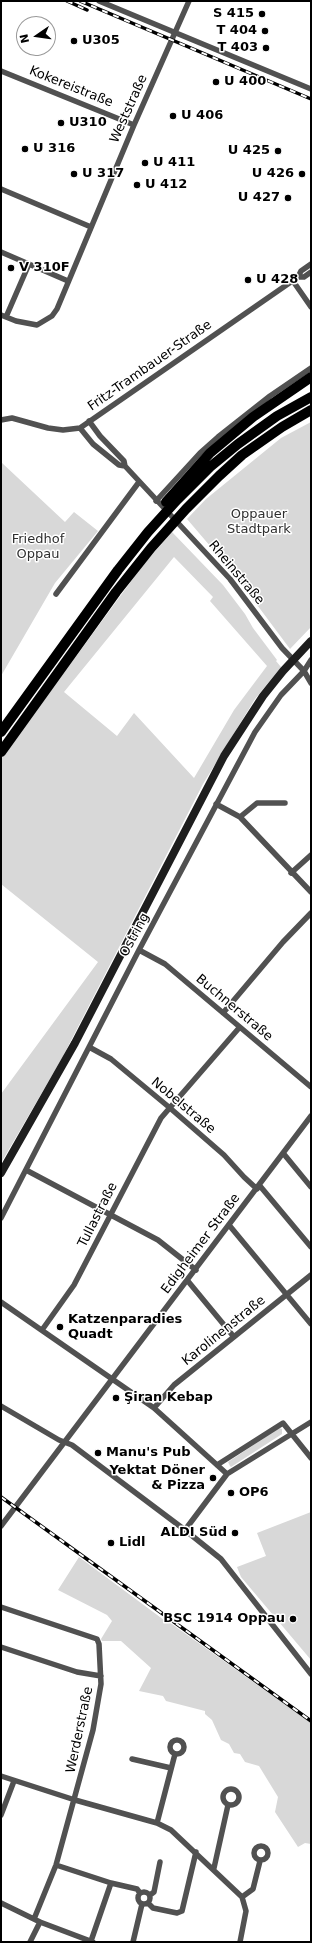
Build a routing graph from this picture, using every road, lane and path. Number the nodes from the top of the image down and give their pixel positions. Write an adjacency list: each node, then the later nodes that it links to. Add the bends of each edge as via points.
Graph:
1 (99, 1): 3 (street)
2 (189, 1): 3 (street, Weststraße)
3 (174, 34): 5 (street); 6 (street, Weststraße)
4 (1, 71): 6 (street, Kokereistraße)
5 (311, 89)
6 (134, 125): 8 (street, Weststraße)
7 (1, 189): 8 (street)
8 (90, 227): 14 (street, Weststraße)
9 (1, 252): 10 (street)
10 (29, 264): 14 (street); 17 (street)
11 (311, 264): 13 (street, Fritz-Trambauer-Straße)
12 (311, 272): 13 (street, Fritz-Trambauer-Straße, via 304,277)
13 (298, 277): 15 (street, Fritz-Trambauer-Straße)
14 (68, 281): 17 (street, Weststraße, via 52,316 37,325)
15 (293, 281): 16 (street); 22 (street, Fritz-Trambauer-Straße)
16 (311, 307)
17 (3, 316)
18 (311, 375): 26 (highway, via 253,417 210,453); 27 (street, via 270,396 222,433)
19 (311, 397): 26 (highway, via 277,416 238,444)
20 (311, 410): 35 (highway, via 242,455 186,509 116,592)
21 (1, 420): 23 (street, Fritz-Trambauer-Straße, via 12,418 63,430)
22 (89, 422): 23 (street, Fritz-Trambauer-Straße); 24 (street, Rheinstraße, via 124,461)
23 (80, 428): 24 (street, Rheinstraße, via 93,444 119,465)
24 (125, 466): 25 (street, Rheinstraße)
25 (139, 482): 27 (street, Rheinstraße); 28 (street)
26 (174, 498): 34 (highway, via 156,518)
27 (156, 500): 30 (street, Rheinstraße, via 230,579)
28 (56, 594)
29 (311, 641): 30 (street)
30 (293, 660): 32 (street, Rheinstraße); 52 (street, via 263,696 224,756 75,1043)
31 (311, 660): 32 (street, Ostring)
32 (304, 671): 33 (street, Rheinstraße); 37 (street, Ostring, via 281,695 255,732)
33 (311, 682)
34 (1, 732)
35 (1, 752)
36 (285, 803): 38 (street, via 256,803)
37 (216, 804): 38 (street); 43 (street, Ostring)
38 (240, 817): 40 (street)
39 (311, 855): 40 (street)
40 (291, 873): 41 (street)
41 (311, 892)
42 (311, 913): 44 (street)
43 (139, 950): 44 (street, Buchnerstraße, via 165,964); 46 (street, Ostring)
44 (222, 1013): 45 (street, Buchnerstraße)
45 (239, 1028): 47 (street, Buchnerstraße); 48 (street, Tullastraße)
46 (89, 1047): 48 (street, Nobelstraße, via 111,1059); 51 (street, Ostring)
47 (311, 1087)
48 (170, 1108): 53 (street, Nobelstraße); 55 (street, Tullastraße, via 155,1127)
49 (311, 1116): 50 (street, Edigheimer Straße)
50 (283, 1154): 53 (street, Edigheimer Straße); 54 (street)
51 (26, 1170): 55 (street); 56 (street, Ostring)
52 (1, 1172)
53 (258, 1187): 57 (street, Edigheimer Straße); 58 (street, Nobelstraße)
54 (311, 1187)
55 (111, 1213): 59 (street, via 167,1245); 65 (street, Tullastraße, via 74,1285)
56 (1, 1218)
57 (230, 1225): 59 (street, Edigheimer Straße); 62 (street)
58 (311, 1247)
59 (196, 1270): 61 (street, Edigheimer Straße)
60 (311, 1275): 62 (street, Karolinenstraße)
61 (188, 1280): 66 (street); 67 (street, Edigheimer Straße)
62 (287, 1294): 64 (street); 66 (street, Karolinenstraße)
63 (1, 1302): 65 (street)
64 (311, 1324)
65 (42, 1330): 67 (street)
66 (234, 1337): 69 (street, Karolinenstraße, via 174,1386)
67 (112, 1378): 69 (street); 72 (street, Edigheimer Straße)
68 (1, 1406): 72 (street)
69 (154, 1408): 74 (street)
70 (311, 1422): 71 (street)
71 (291, 1433): 73 (street); 74 (street, via 283,1423); 75 (street)
72 (63, 1441): 76 (street, Edigheimer Straße); 77 (street, via 72,1445)
73 (311, 1458)
74 (217, 1465): 75 (street)
75 (227, 1474): 77 (street)
76 (1, 1526)
77 (185, 1530): 80 (street, via 222,1559)
78 (1, 1607): 81 (street, Werderstraße, via 97,1639)
79 (1, 1647): 81 (street, via 76,1672)
80 (311, 1674)
81 (101, 1676): 87 (street, Werderstraße, via 93,1730)
82 (175, 1754): 84 (street)
83 (132, 1759): 84 (street)
84 (171, 1768): 90 (street)
85 (1, 1776): 86 (street)
86 (14, 1781): 87 (street); 89 (street)
87 (75, 1800): 90 (street); 94 (street, Werderstraße)
88 (228, 1805): 95 (street)
89 (1, 1815)
90 (158, 1823): 91 (street, via 172,1830)
91 (196, 1852): 95 (street); 101 (street, via 182,1911 178,1913 153,1908)
92 (260, 1860): 99 (street, via 253,1889)
93 (160, 1862): 98 (street, via 154,1892)
94 (56, 1864): 96 (street); 103 (street, Werderstraße)
95 (214, 1868): 99 (street)
96 (111, 1883): 97 (street, via 138,1889); 105 (street)
97 (140, 1893): 98 (street, via 146,1892); 102 (street, via 138,1900)
98 (150, 1895): 101 (street)
99 (242, 1897): 107 (street, via 246,1911)
100 (1, 1903): 103 (street)
101 (148, 1903): 102 (street)
102 (142, 1904): 106 (street)
103 (37, 1921): 104 (street, Werderstraße); 105 (street)
104 (30, 1942)
105 (92, 1942)
106 (134, 1942)
107 (240, 1942)

